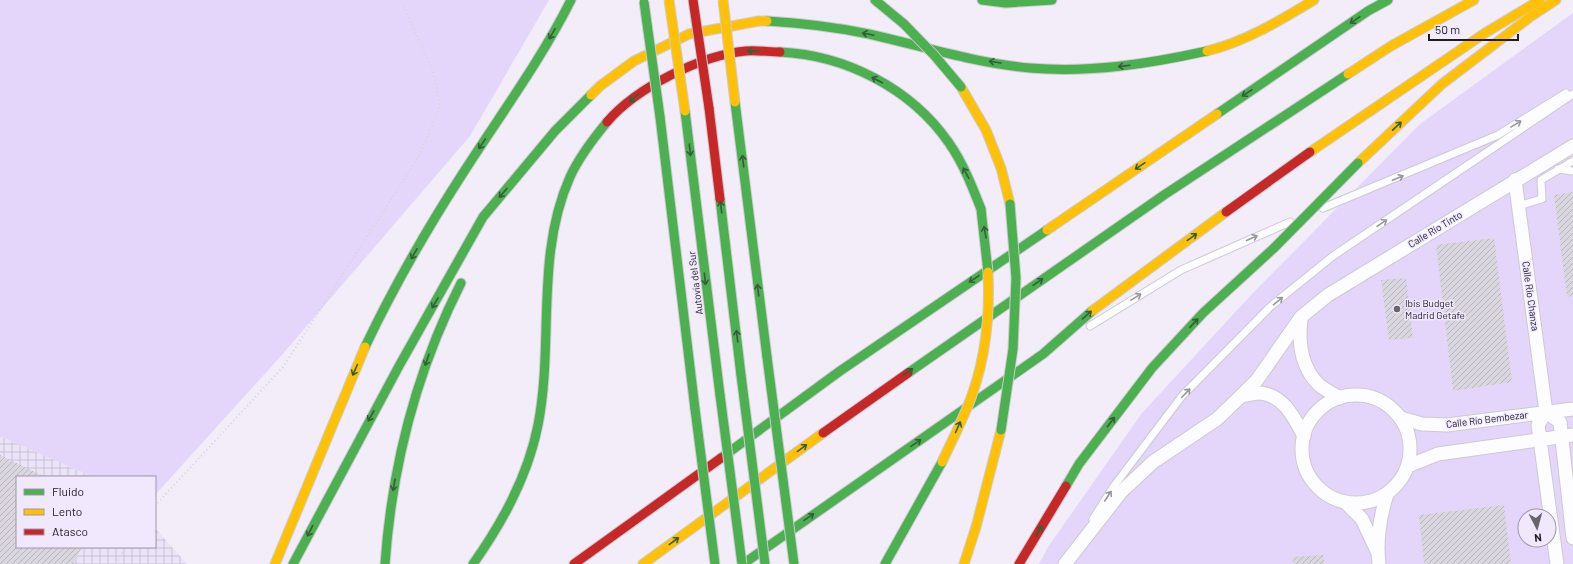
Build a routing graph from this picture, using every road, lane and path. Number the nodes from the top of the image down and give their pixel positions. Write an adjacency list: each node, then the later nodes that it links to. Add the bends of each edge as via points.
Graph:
1 (402, 0): 41 (path, via 434,74 440,107 419,156 283,367)
2 (571, 0): 46 (highway, one-way to 46, via 531,70 440,207 399,280 328,433)
3 (669, 0): 53 (highway, Autovía del Sur, one-way to 53, bridge)
4 (693, 0): 54 (highway, one-way to 4, bridge, via 709,108)
5 (723, 0): 55 (highway, one-way to 5, bridge)
6 (875, 0): 57 (highway, bridge, via 904,24 961,87 986,130 1001,168 1010,204 1016,278 1013,349 1001,430)
7 (982, 0): 8 (highway, via 1006,3)
8 (1052, 0)
9 (1314, 0): 16 (highway, via 1278,22 1222,47)
10 (1388, 0): 50 (highway, one-way to 50, via 1368,11 840,371)
11 (1474, 0): 51 (highway, one-way to 11, via 867,401 1164,194 1391,46)
12 (1540, 0): 29 (highway, one-way to 12, via 1094,310 1282,171 1485,33)
13 (1556, 0): 58 (highway, one-way to 13, bridge, via 1079,464 1152,368 1203,313 1274,248 1358,163 1442,84)
14 (644, 1): 52 (highway, bridge)
15 (1228, 34): 16 (highway)
16 (1163, 61): 19 (highway, one-way to 19, via 1092,70 1029,68 974,59 808,23 759,21 689,34 634,61 600,86)
17 (1573, 89): 29 (lane, one-way to 17, via 1181,270 1262,233 1498,135)
18 (1573, 94): 59 (lane, one-way to 18, via 1114,486 1182,396 1271,306 1333,256)
19 (555, 131): 25 (highway); 47 (highway, one-way to 47, via 483,217 395,372)
20 (1573, 146): 24 (street, Calle Río Tinto)
21 (1573, 162): 22 (lane)
22 (1558, 169): 23 (lane); 26 (lane, via 1541,180 1542,200)
23 (1573, 171)
24 (1515, 180): 26 (street, Calle Río Chanza); 28 (street, Calle Río Tinto, via 1328,295)
25 (507, 203)
26 (1518, 206): 33 (street, Calle Río Chanza)
27 (466, 273): 48 (highway, one-way to 48, via 431,348 415,395 401,447 392,498)
28 (1301, 317): 30 (street, Calle Río Tinto, via 1257,380); 31 (street, via 1299,333 1306,369 1320,385)
29 (1043, 354): 53 (highway, one-way to 29)
30 (1241, 396): 35 (street, via 1260,393 1278,399 1291,413); 59 (street, Calle Río Tinto, via 1217,419 1152,462 1121,492)
31 (1340, 398): 34 (street, via 1357,395 1375,399 1390,407); 35 (street, via 1318,411)
32 (1573, 409): 33 (street, Calle Río Bembezar)
33 (1546, 412): 34 (street, Calle Río Bembezar, via 1447,425 1422,424); 36 (street, via 1560,422); 37 (street, via 1538,425)
34 (1401, 418): 38 (street, via 1408,432 1411,449)
35 (1304, 436): 40 (street, via 1304,464 1310,478 1326,494)
36 (1567, 436): 37 (street); 42 (street)
37 (1540, 440): 38 (street, via 1438,454); 60 (street)
38 (1408, 466): 39 (street, via 1399,482)
39 (1386, 494): 40 (street, via 1373,501); 44 (street, via 1380,517)
40 (1346, 503): 44 (street, via 1362,520)
41 (156, 505)
42 (1573, 538)
43 (125, 548): 45 (path)
44 (1378, 558)
45 (116, 564)
46 (275, 564)
47 (293, 564)
48 (385, 564)
49 (473, 564): 56 (highway, one-way to 49, bridge, via 942,462 973,395 986,344 989,282 987,245 981,209 968,175 948,142 924,115 886,85 843,63 796,52 745,51 690,66 639,94 604,125 566,185 554,227 547,291 543,384 537,426 525,470 492,539)
50 (574, 564)
51 (643, 564)
52 (715, 564)
53 (742, 564)
54 (765, 564)
55 (794, 564)
56 (885, 564)
57 (964, 564)
58 (1019, 564)
59 (1064, 564)
60 (1557, 564)

